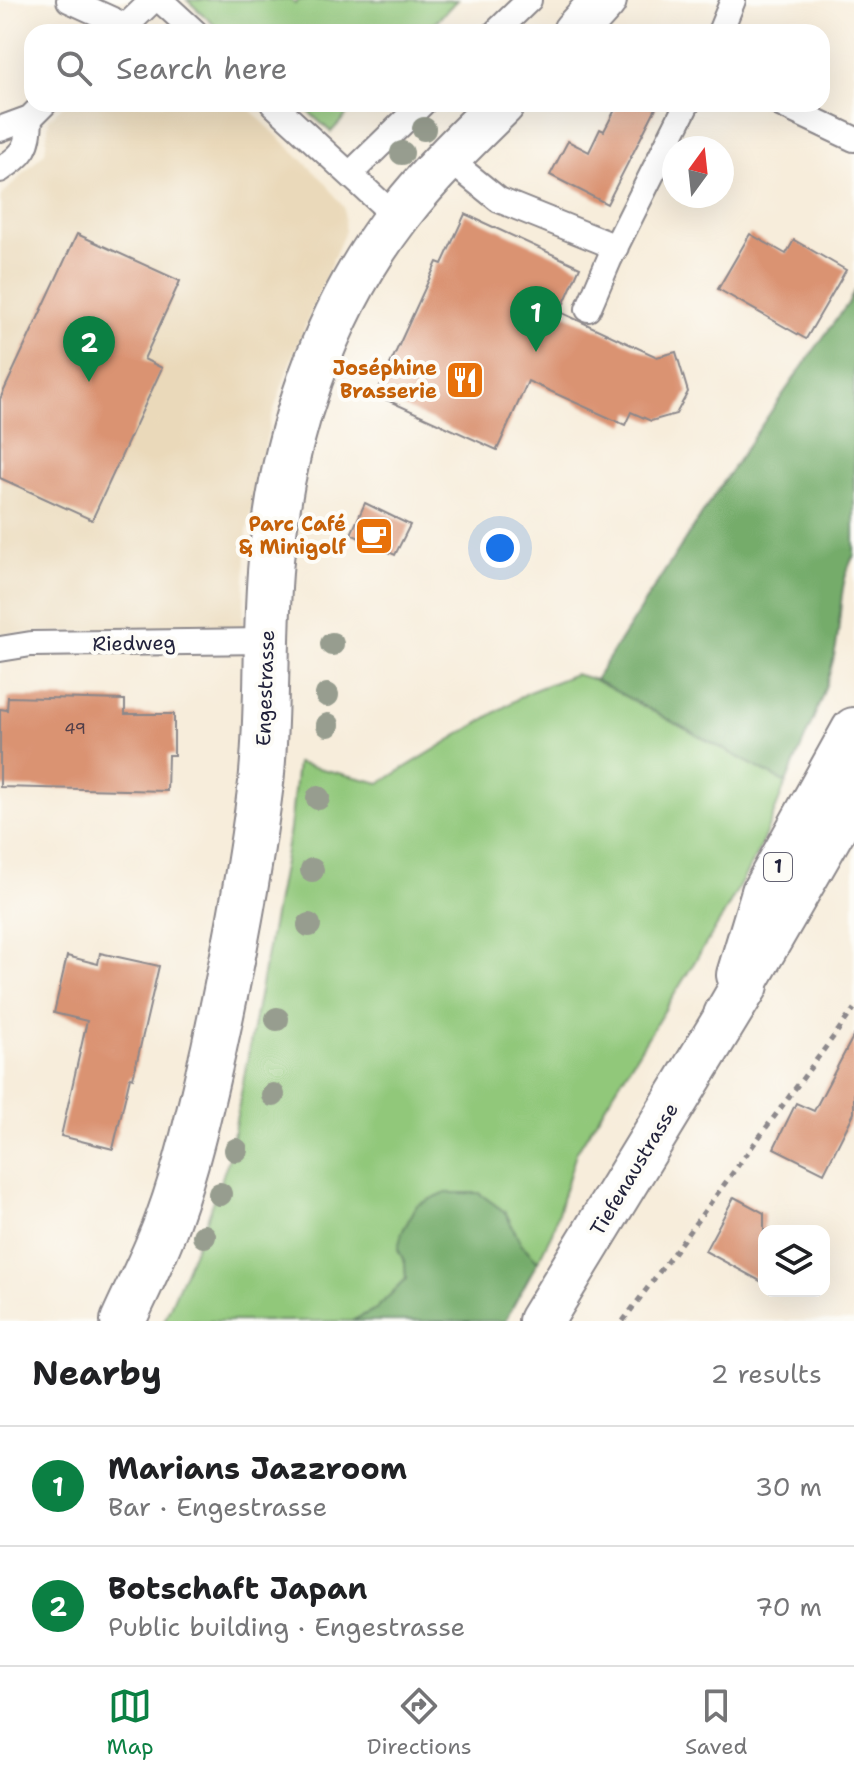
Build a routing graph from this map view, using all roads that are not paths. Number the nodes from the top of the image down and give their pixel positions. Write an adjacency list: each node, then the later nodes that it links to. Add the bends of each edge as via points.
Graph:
1 (69, 0): 7 (lane)
2 (153, 0): 8 (lane)
3 (160, 0): 9 (lane)
4 (529, 0): 10 (lane)
5 (604, 0): 11 (main road)
6 (733, 0): 12 (lane)
7 (114, 24)
8 (128, 24)
9 (186, 24)
10 (504, 24)
11 (582, 24)
12 (723, 24)
13 (35, 112): 20 (lane)
14 (37, 112): 23 (lane, via 20,157)
15 (282, 112): 24 (lane)
16 (414, 112): 24 (lane)
17 (494, 112): 22 (main road, Engestrasse)
18 (683, 112): 26 (lane)
19 (797, 112): 21 (lane)
20 (0, 129)
21 (854, 139)
22 (447, 158): 25 (main road, Engestrasse); 26 (lane, via 499,200)
23 (0, 170)
24 (350, 174): 25 (lane)
25 (396, 217): 28 (main road, Engestrasse, via 329,334 298,412 277,502)
26 (616, 247): 27 (lane)
27 (588, 309)
28 (268, 641): 29 (lane, Riedweg, via 31,644); 34 (main road, Engestrasse, via 261,780 229,980 168,1219)
29 (0, 649)
30 (854, 730): 33 (main road, Tiefenaustrasse / 1, via 764,892)
31 (854, 793): 33 (main road)
32 (854, 815): 33 (main road, Tiefenaustrasse / 1)
33 (726, 1015): 35 (main road, Tiefenaustrasse / 1)
34 (123, 1321)
35 (541, 1321)

